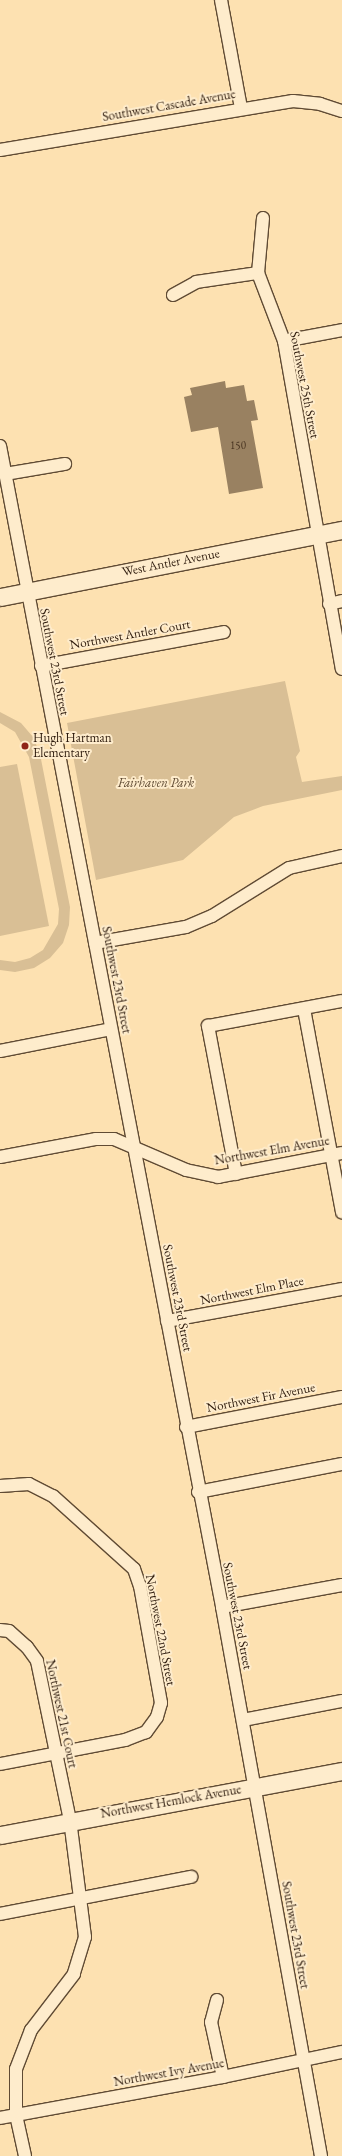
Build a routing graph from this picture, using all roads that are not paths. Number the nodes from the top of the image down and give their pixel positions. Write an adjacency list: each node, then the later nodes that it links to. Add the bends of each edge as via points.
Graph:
1 (221, 0): 2 (street)
2 (241, 108): 3 (street, Southwest Cascade Avenue, via 293,101 320,104); 4 (street, Southwest Cascade Avenue)
3 (342, 111)
4 (0, 150)
5 (263, 218): 6 (street, Southwest 25th Street)
6 (258, 273): 7 (street, via 196,282); 9 (street, Southwest 25th Street)
7 (173, 295)
8 (342, 330): 9 (street)
9 (284, 341): 14 (street, Southwest 25th Street)
10 (0, 446): 12 (street, Southwest 23rd Street)
11 (65, 464): 12 (street)
12 (5, 474): 15 (street, Southwest 23rd Street)
13 (342, 530): 14 (street, West Antler Avenue)
14 (316, 535): 15 (street, West Antler Avenue); 18 (street, Southwest 25th Street)
15 (26, 591): 16 (street, West Antler Avenue); 20 (street, Southwest 23rd Street)
16 (0, 597)
17 (342, 602): 18 (street)
18 (329, 604): 21 (street, Southwest 25th Street)
19 (224, 632): 20 (street, Northwest Antler Court)
20 (41, 666): 23 (street, Southwest 23rd Street)
21 (342, 669)
22 (342, 856): 23 (street, via 289,868 212,916 186,927)
23 (95, 943): 26 (street, Southwest 23rd Street)
24 (342, 1001): 25 (street)
25 (304, 1008): 29 (street); 31 (street, via 208,1026)
26 (111, 1029): 27 (street); 28 (street, Southwest 23rd Street)
27 (0, 1051)
28 (133, 1145): 30 (street, Northwest Elm Avenue, via 114,1139 96,1139); 31 (street, Northwest Elm Avenue, via 201,1175); 34 (street, Southwest 23rd Street)
29 (337, 1154): 31 (street, Northwest Elm Avenue); 32 (street)
30 (0, 1157)
31 (236, 1174)
32 (342, 1212)
33 (342, 1289): 34 (street, Northwest Elm Place)
34 (167, 1322): 36 (street, Southwest 23rd Street)
35 (342, 1397): 36 (street, Northwest Fir Avenue)
36 (186, 1427): 39 (street, Southwest 23rd Street)
37 (342, 1464): 39 (street)
38 (0, 1486): 45 (street, Northwest 22nd Street, via 29,1484 53,1496 134,1570 140,1586 160,1703 158,1717 146,1732 125,1740)
39 (198, 1492): 41 (street, Southwest 23rd Street)
40 (342, 1584): 41 (street)
41 (222, 1607): 44 (street, Southwest 23rd Street)
42 (0, 1630): 45 (street, Northwest 21st Court, via 9,1631 37,1661)
43 (342, 1701): 44 (street)
44 (243, 1720): 48 (street, Southwest 23rd Street)
45 (56, 1753): 46 (street); 49 (street, Northwest 21st Court)
46 (0, 1764)
47 (342, 1771): 48 (street, Northwest Hemlock Avenue)
48 (255, 1787): 49 (street, Northwest Hemlock Avenue); 56 (street, Southwest 23rd Street)
49 (70, 1820): 50 (street, Northwest Hemlock Avenue); 52 (street, Northwest 21st Court)
50 (0, 1835)
51 (191, 1877): 52 (street)
52 (82, 1898): 53 (street); 58 (street, Northwest 21st Court, via 85,1937 74,1974 31,2030 16,2069)
53 (0, 1914)
54 (217, 2000): 57 (street, via 210,2022)
55 (342, 2052): 56 (street, Northwest Ivy Avenue)
56 (303, 2060): 57 (street, Northwest Ivy Avenue); 61 (street, Southwest 23rd Street)
57 (223, 2077): 58 (street, Northwest Ivy Avenue)
58 (16, 2115): 59 (street, Northwest Ivy Avenue); 60 (street, Northwest 21st Court)
59 (0, 2118)
60 (25, 2156)
61 (321, 2156)

